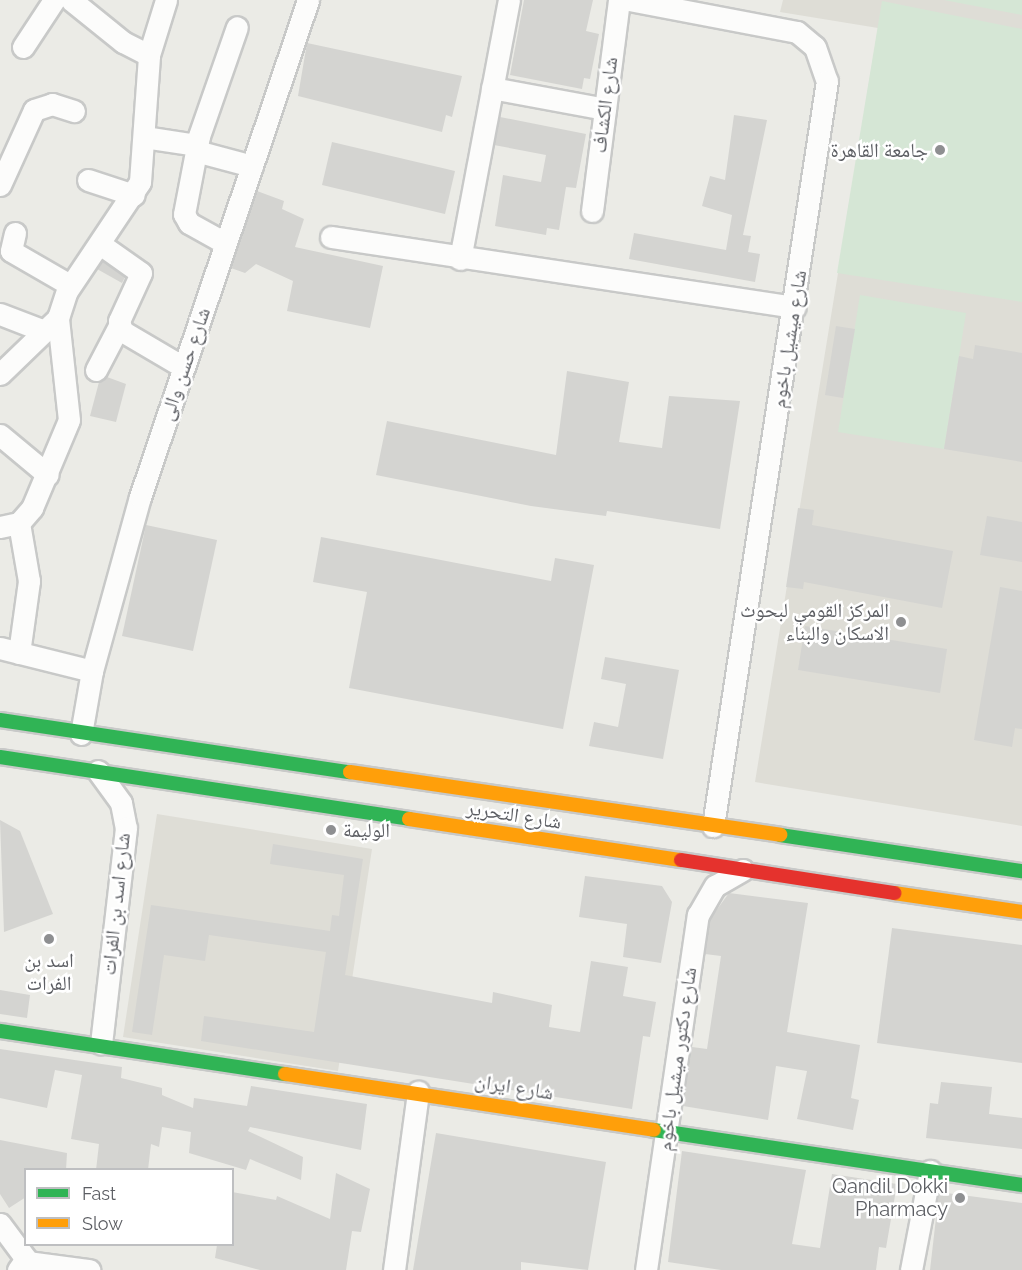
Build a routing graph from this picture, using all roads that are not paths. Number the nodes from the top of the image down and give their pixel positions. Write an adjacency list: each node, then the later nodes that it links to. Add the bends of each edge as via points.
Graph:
1 (54, 0): 9 (street)
2 (166, 0): 10 (street)
3 (308, 0): 16 (street, شارع حسن والى)
4 (509, 0): 11 (street)
5 (619, 0): 12 (street, شارع الكشاف)
6 (629, 0): 27 (street, شارع ميشيل باخوم, via 785,27 807,39 822,58 826,93)
7 (78, 3): 10 (street, via 123,42)
8 (237, 27): 15 (street)
9 (23, 47)
10 (149, 55): 14 (street)
11 (492, 88): 12 (street); 25 (street)
12 (605, 109): 20 (street, شارع الكشاف)
13 (74, 111): 18 (street, via 52,104 34,110)
14 (144, 137): 15 (street); 19 (street, via 144,165)
15 (197, 148): 16 (street); 23 (street, via 184,218)
16 (252, 166): 23 (street, شارع حسن والى)
17 (88, 180): 19 (street)
18 (0, 185)
19 (134, 195): 24 (street)
20 (592, 210)
21 (15, 233): 26 (street, via 11,251)
22 (331, 237): 25 (street)
23 (225, 243): 31 (street, شارع حسن والى)
24 (100, 244): 26 (street); 30 (street, via 141,273)
25 (460, 259): 27 (street)
26 (70, 285): 29 (street)
27 (795, 307): 47 (street, شارع ميشيل باخوم)
28 (0, 314): 29 (street)
29 (51, 325): 32 (street); 35 (street, via 72,405)
30 (119, 326): 31 (street); 33 (street)
31 (183, 367): 38 (street, شارع حسن والى, via 140,497)
32 (2, 369)
33 (96, 370)
34 (0, 435): 35 (street)
35 (48, 475): 36 (street)
36 (9, 525): 37 (street, via 29,581)
37 (9, 650): 38 (street)
38 (92, 671): 40 (street, شارع حسن والى)
39 (0, 720): 40 (main road, شارع التحرير)
40 (81, 734): 42 (main road, شارع التحرير)
41 (0, 757): 43 (main road, شارع التحرير)
42 (309, 767): 44 (main road, شارع التحرير); 45 (main road, via 321,785)
43 (99, 771): 45 (main road, شارع التحرير); 52 (street, شارع اسد بن الفرات, via 121,802 126,828)
44 (397, 779): 46 (main road, via 382,796); 47 (main road, شارع التحرير)
45 (311, 804): 46 (main road, شارع التحرير)
46 (394, 816): 48 (main road, شارع التحرير)
47 (713, 826): 49 (main road, شارع التحرير)
48 (744, 870): 50 (main road, شارع التحرير); 54 (street, شارع دكتور ميشيل باخوم, via 715,886 698,915)
49 (1022, 872)
50 (1019, 910)
51 (0, 1030): 52 (main road, شارع ايران)
52 (101, 1044): 53 (main road, شارع ايران)
53 (418, 1092): 54 (main road, شارع ايران); 60 (street)
54 (667, 1131): 55 (main road, شارع ايران); 61 (street, شارع دكتور ميشيل باخوم)
55 (930, 1171): 56 (main road, شارع ايران); 62 (street)
56 (1022, 1185)
57 (0, 1224): 58 (street)
58 (22, 1266): 59 (street)
59 (89, 1270)
60 (394, 1270)
61 (646, 1270)
62 (911, 1270)

